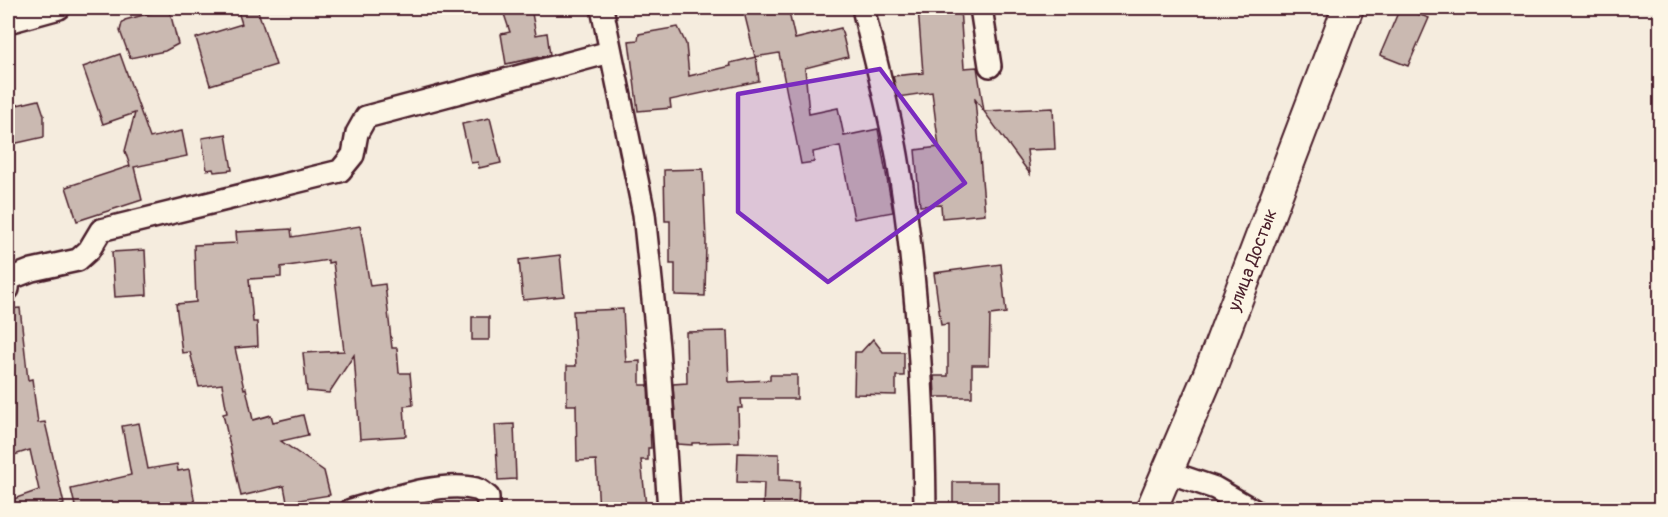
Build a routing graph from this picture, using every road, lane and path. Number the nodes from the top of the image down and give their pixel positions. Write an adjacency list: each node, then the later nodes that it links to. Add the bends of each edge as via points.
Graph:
1 (59, 8): 6 (street)
2 (602, 8): 7 (street)
3 (863, 8): 14 (street, via 897,153 914,278)
4 (981, 8): 8 (street)
5 (1348, 8): 10 (main road, улица Достык)
6 (8, 22)
7 (610, 52): 9 (street, via 366,117 357,133 353,155 340,171 101,230 78,260 9,279); 13 (street, via 644,214)
8 (990, 66)
9 (8, 289)
10 (1168, 472): 15 (main road, улица Достык); 16 (street, via 1215,488)
11 (351, 510): 12 (street, via 415,492 460,487 479,489 488,497)
12 (488, 510)
13 (669, 510)
14 (925, 510)
15 (1151, 510)
16 (1253, 510)

